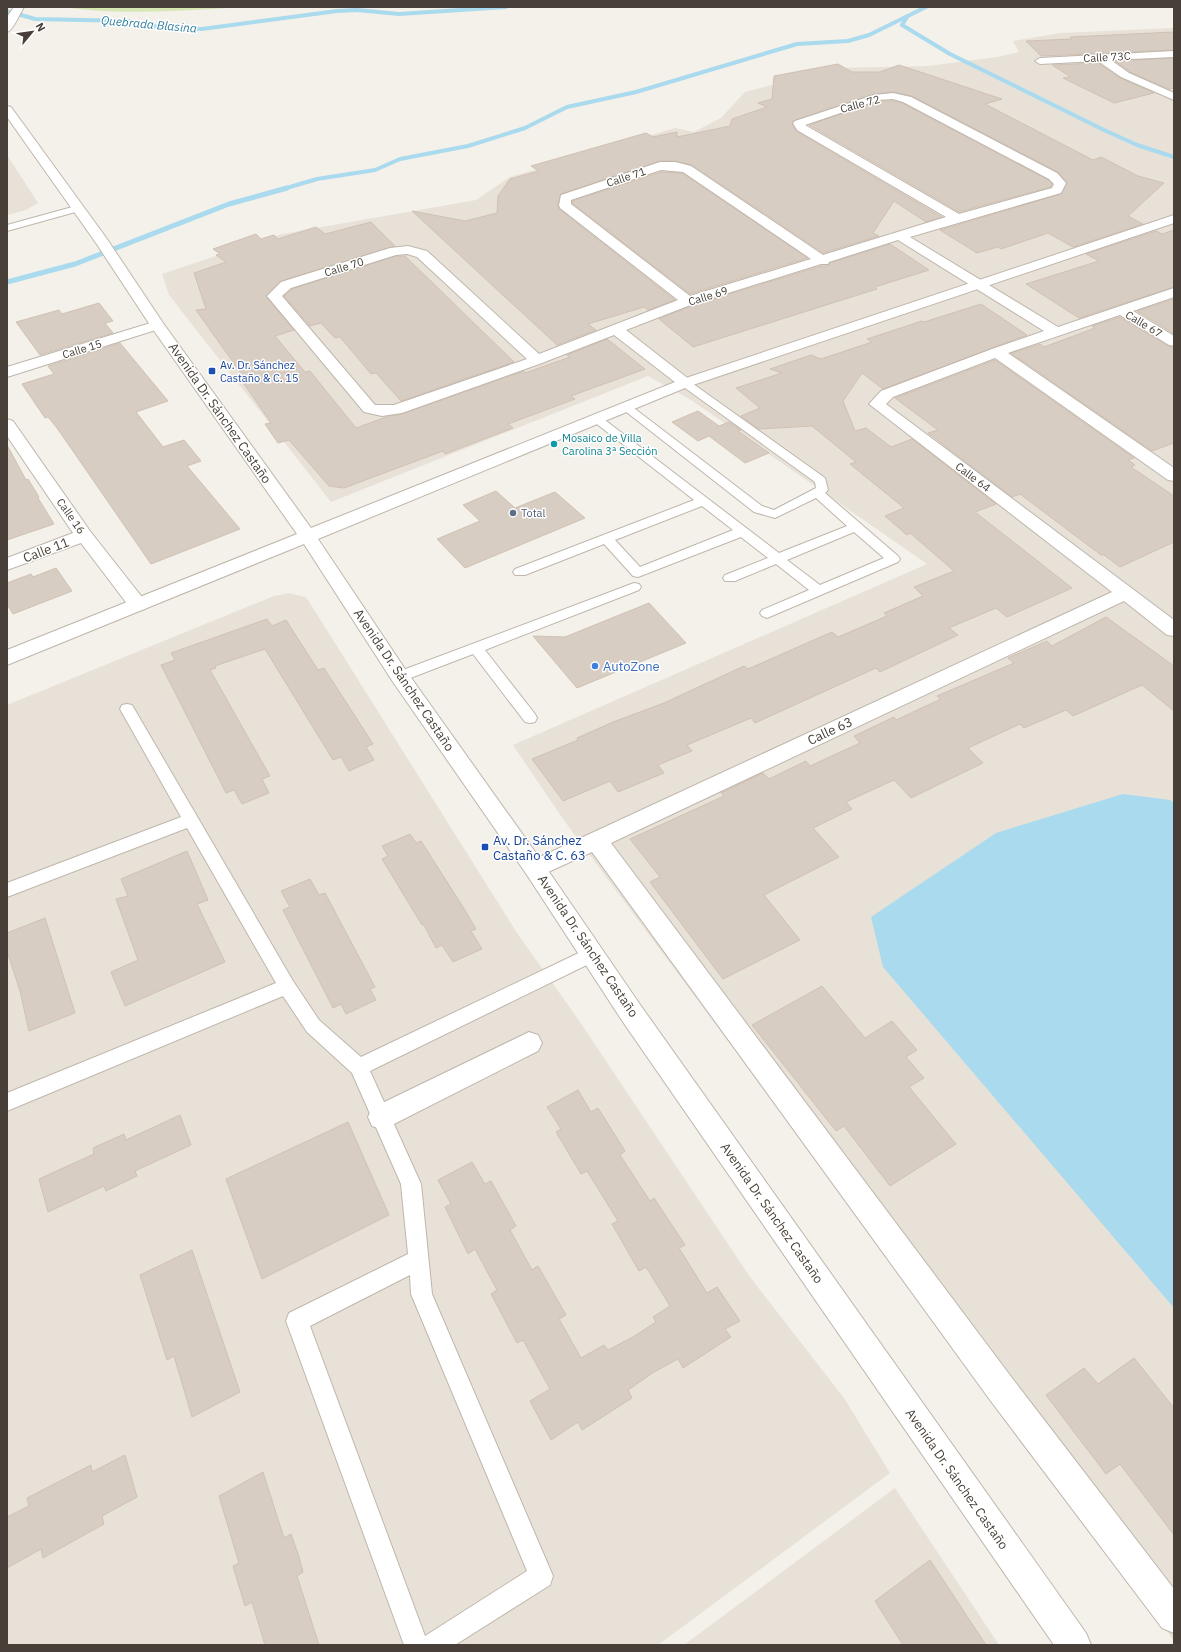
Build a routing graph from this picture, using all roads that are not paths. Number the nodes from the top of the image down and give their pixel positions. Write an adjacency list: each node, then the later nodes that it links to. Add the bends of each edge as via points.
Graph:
1 (19, 7): 2 (street)
2 (7, 29)
3 (1174, 54): 4 (street, Calle 73C)
4 (1099, 57): 5 (street, Calle 73C); 6 (street, via 1124,75)
5 (1040, 61)
6 (1174, 97)
7 (7, 109): 9 (street, Avenida Dr. Sánchez Castaño)
8 (1038, 196): 10 (street, Calle 69); 10 (street, Calle 72, via 1057,190 1060,183 1053,176 907,99 893,96 878,97 799,123 802,128)
9 (76, 209): 12 (lane); 19 (street, Avenida Dr. Sánchez Castaño, via 102,242)
10 (957, 218): 13 (street, Calle 69)
11 (1174, 219): 15 (street)
12 (7, 228)
13 (900, 236): 14 (street, Calle 69); 15 (street)
14 (823, 261): 17 (street, Calle 69); 17 (street, Calle 71, via 687,169 675,166 660,166 565,198 565,205)
15 (978, 284): 21 (street); 26 (street)
16 (1174, 292): 18 (street, Calle 67)
17 (688, 301): 20 (street, Calle 69)
18 (1121, 310): 21 (street, Calle 64); 22 (street, Calle 67)
19 (157, 325): 25 (street, Calle 15); 37 (street, Avenida Dr. Sánchez Castaño)
20 (617, 330): 24 (street, Calle 69); 26 (street)
21 (1056, 332): 23 (street, Calle 64)
22 (1174, 342)
23 (997, 352): 31 (street); 45 (street, Calle 64, via 887,394 877,404)
24 (537, 360): 28 (street, Calle 69, via 396,410); 28 (street, Calle 70, via 422,254 408,250 395,251 286,285 279,290 274,296 370,409)
25 (7, 372)
26 (685, 382): 27 (street); 32 (lane, via 716,404 715,411)
27 (626, 407): 29 (street); 32 (lane, via 758,509 774,514)
28 (382, 411)
29 (597, 419): 33 (lane); 37 (street)
30 (7, 424): 36 (street, Calle 16)
31 (1174, 476)
32 (819, 491): 34 (lane)
33 (704, 501): 35 (lane); 38 (lane)
34 (856, 527): 39 (lane); 44 (lane, via 893,558)
35 (743, 531): 38 (lane, via 638,573); 39 (lane)
36 (84, 535): 40 (street, Calle 11); 46 (street, Calle 16)
37 (308, 537): 46 (street); 51 (street, Avenida Dr. Sánchez Castaño)
38 (606, 539): 41 (lane)
39 (778, 558): 42 (lane); 44 (lane)
40 (7, 564)
41 (520, 572)
42 (730, 578)
43 (634, 587): 49 (lane)
44 (818, 590): 47 (lane)
45 (1125, 593): 48 (street, Calle 64); 55 (street, Calle 63)
46 (138, 605): 50 (street)
47 (767, 613)
48 (1174, 630)
49 (476, 648): 51 (lane); 53 (lane)
50 (7, 658)
51 (400, 677): 56 (street, Avenida Dr. Sánchez Castaño)
52 (127, 709): 54 (lane)
53 (530, 718)
54 (191, 820): 57 (lane); 59 (lane)
55 (596, 840): 56 (street, Calle 63); 65 (street, via 1001,1389)
56 (535, 868): 58 (street, Avenida Dr. Sánchez Castaño)
57 (7, 890)
58 (593, 954): 61 (lane); 68 (street, Avenida Dr. Sánchez Castaño, via 632,1014)
59 (287, 986): 61 (lane, via 313,1026); 62 (lane)
60 (529, 1043): 63 (street)
61 (359, 1067): 63 (lane)
62 (7, 1102)
63 (381, 1117): 64 (lane, via 411,1184)
64 (418, 1259): 66 (lane, via 296,1320); 67 (lane, via 422,1294 541,1576)
65 (1174, 1616)
66 (416, 1645)
67 (433, 1645)
68 (1074, 1645)

